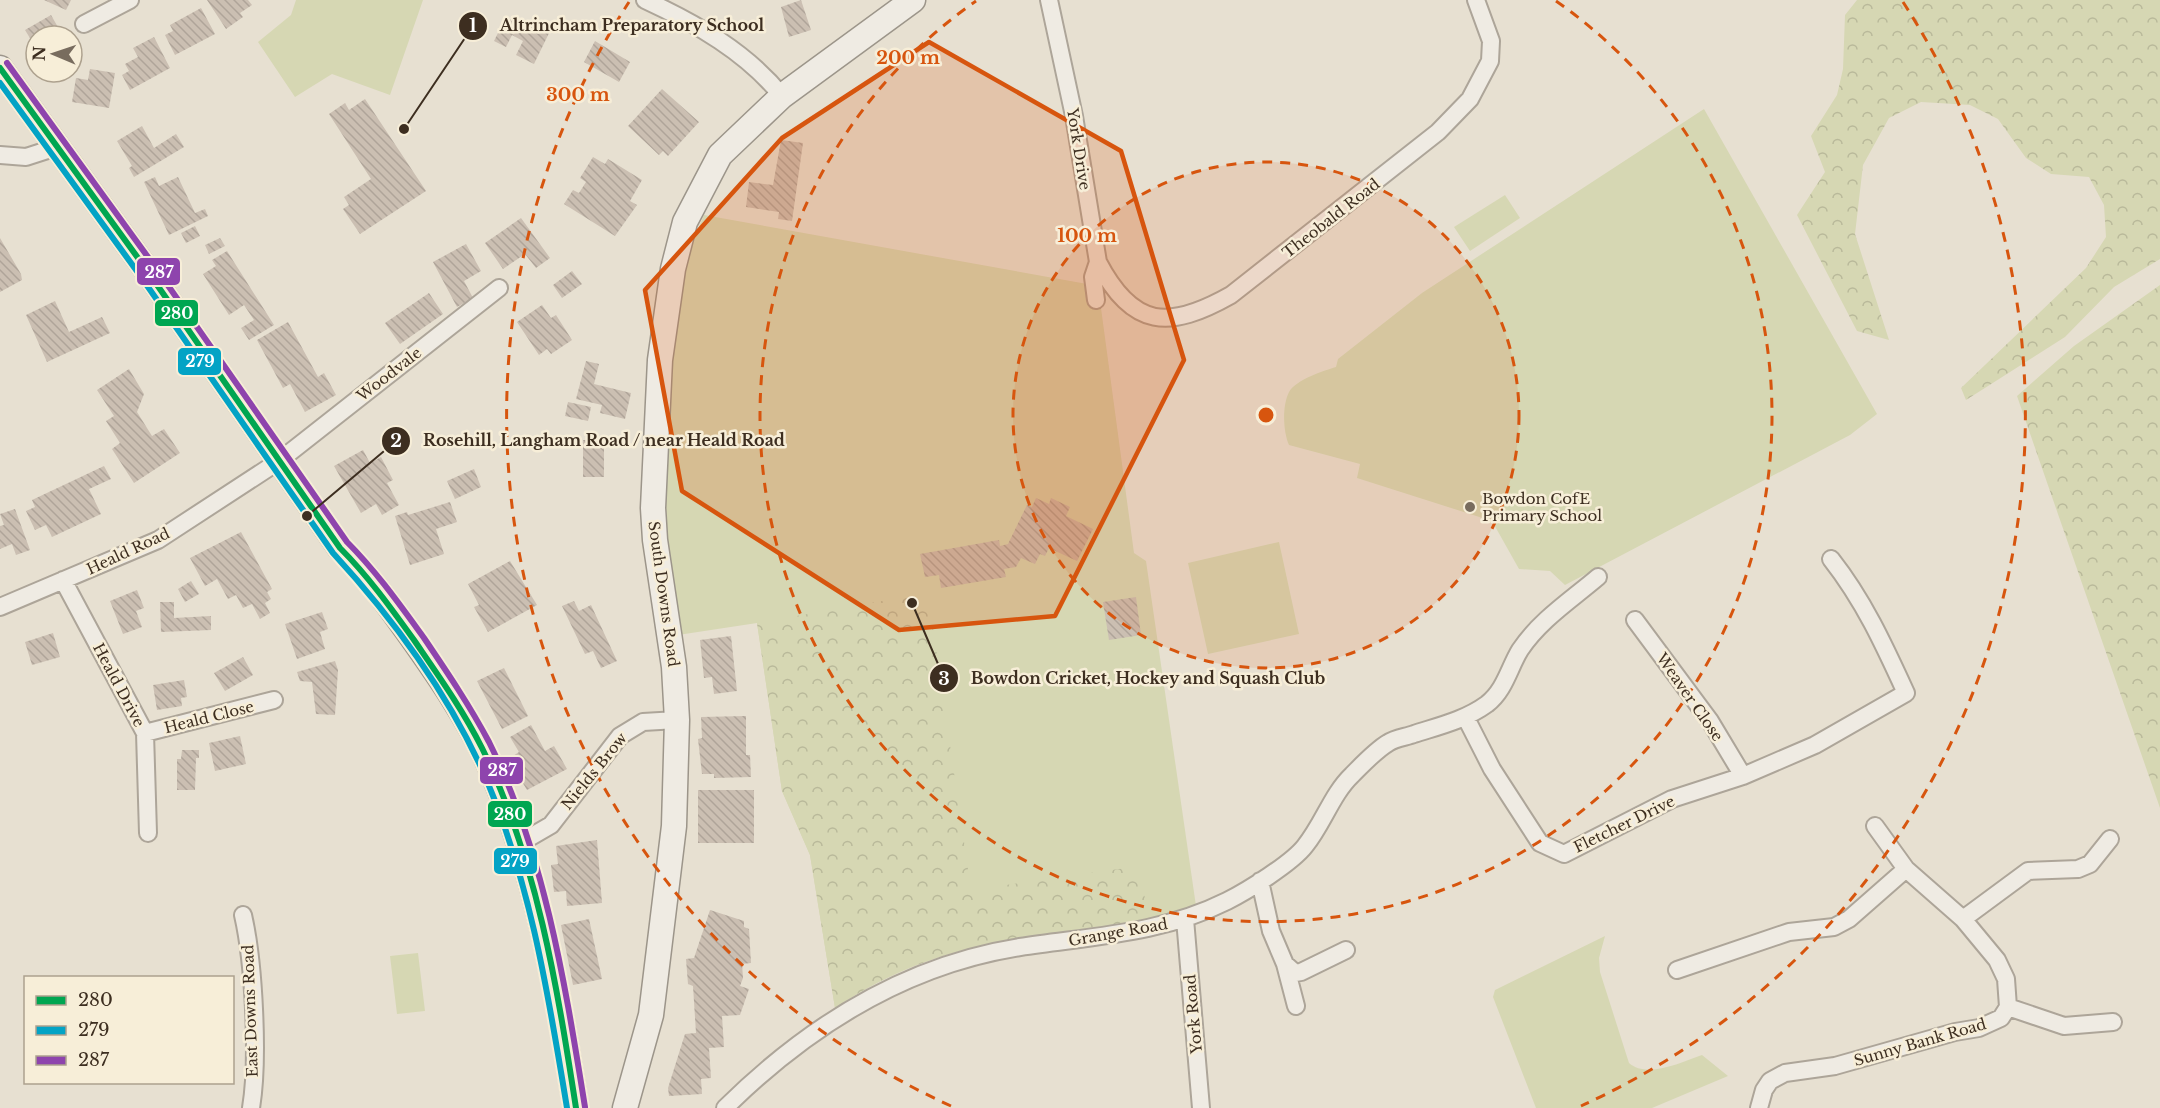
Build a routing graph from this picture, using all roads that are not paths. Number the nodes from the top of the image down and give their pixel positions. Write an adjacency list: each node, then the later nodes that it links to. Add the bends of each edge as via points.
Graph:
1 (130, 0): 6 (street)
2 (645, 0): 8 (street, via 678,15 738,52 763,72)
3 (913, 0): 8 (main road, South Downs Road)
4 (1049, 0): 11 (street, York Drive, via 1072,106)
5 (1476, 0): 11 (street, Theobald Road, via 1491,41 1490,61 1470,99 1421,146 1231,295 1203,310 1156,318 1129,306)
6 (84, 24)
7 (0, 68): 9 (main road)
8 (782, 96): 22 (main road, South Downs Road, via 720,154 685,222 669,286 660,360 652,508 674,667)
9 (57, 147): 10 (street, via 26,157); 14 (main road)
10 (0, 155)
11 (1098, 262): 13 (street, York Drive, via 1094,277)
12 (499, 288): 14 (street, Woodvale)
13 (1096, 300)
14 (279, 461): 17 (street, Heald Road, via 158,540); 28 (main road, via 340,548 361,568 447,686 489,763)
15 (1831, 559): 24 (street, Fletcher Drive, via 1876,625 1906,693 1815,745)
16 (1598, 577): 21 (street, Grange Road, via 1538,628 1520,651 1504,685 1490,702)
17 (63, 580): 18 (street, Heald Road); 23 (street, Heald Drive)
18 (0, 607)
19 (1635, 620): 24 (street, Weaver Close, via 1710,722)
20 (274, 700): 23 (street, Heald Close)
21 (1466, 718): 24 (street, Fletcher Drive, via 1492,769 1540,843 1564,854 1672,799); 30 (street, Grange Road, via 1389,742 1350,777 1304,848)
22 (677, 720): 28 (street, Nields Brow, via 643,722 620,736 551,825); 42 (main road, South Downs Road, via 674,826 651,1015)
23 (145, 733): 26 (street, Heald Drive)
24 (1743, 776)
25 (1875, 826): 29 (street)
26 (147, 833)
27 (2110, 839): 33 (street, via 2090,864 2078,869 2028,871)
28 (520, 843): 41 (main road)
29 (1906, 869): 33 (street); 36 (street, via 1849,920 1834,927 1789,932)
30 (1260, 881): 32 (street, Grange Road, via 1228,901); 35 (street, via 1271,931)
31 (243, 915): 40 (street, East Downs Road, via 248,936 253,1028)
32 (1185, 919): 43 (street, Grange Road, via 1143,931 1018,947 899,981 820,1029 761,1072); 44 (street, York Road)
33 (1963, 919): 38 (street, via 1997,960 2006,979)
34 (1346, 950): 35 (street, via 1302,972 1295,973)
35 (1285, 964): 37 (street)
36 (1677, 970)
37 (1296, 1006)
38 (2008, 1007): 39 (street, via 2064,1026); 45 (street, Sunny Bank Road, via 2001,1018 1979,1028 1835,1066 1785,1073 1770,1081)
39 (2113, 1022)
40 (251, 1108)
41 (576, 1108)
42 (625, 1108)
43 (725, 1108)
44 (1201, 1108)
45 (1759, 1108)

